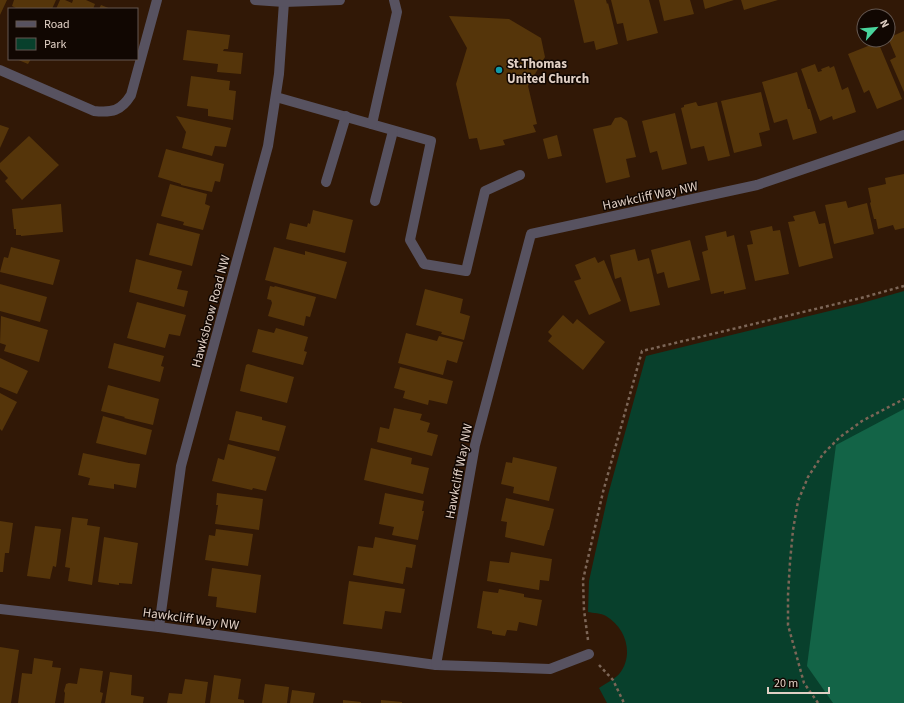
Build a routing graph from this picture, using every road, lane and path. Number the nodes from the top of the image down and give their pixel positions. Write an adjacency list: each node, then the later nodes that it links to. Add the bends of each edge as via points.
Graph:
1 (157, 0): 6 (street, via 131,95 115,110 107,113 94,111)
2 (255, 0): 5 (street)
3 (340, 0): 5 (street)
4 (394, 0): 9 (street, via 397,12)
5 (284, 1): 7 (street, Hawksbrow Road NW)
6 (0, 70)
7 (276, 97): 8 (street); 18 (street, Hawksbrow Road NW, via 268,146 181,466)
8 (346, 116): 9 (street); 13 (street)
9 (372, 124): 10 (street)
10 (393, 131): 12 (street, via 431,141 410,240 424,264 466,271 486,190); 14 (street)
11 (904, 135): 20 (street, Hawkcliff Way NW, via 757,184 531,234 474,445)
12 (520, 175)
13 (326, 182)
14 (375, 201)
15 (904, 286): 19 (path, via 642,351 603,492 583,580)
16 (904, 399): 22 (path, via 862,421 840,437 823,454 808,477 798,501 790,562 788,625 804,683)
17 (0, 608): 18 (street, Hawkcliff Way NW)
18 (160, 627): 20 (street, Hawkcliff Way NW)
19 (589, 654): 20 (street, via 550,668); 21 (path, via 613,680)
20 (436, 665)
21 (624, 703)
22 (818, 703)

